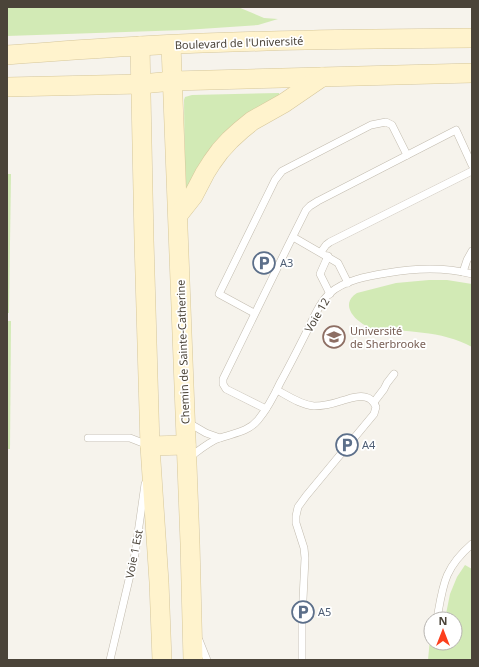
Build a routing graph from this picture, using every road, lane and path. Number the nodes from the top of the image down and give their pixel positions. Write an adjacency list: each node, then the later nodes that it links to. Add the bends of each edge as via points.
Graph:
1 (472, 38): 2 (main road, Boulevard de l'Université)
2 (171, 45): 3 (main road, Boulevard de l'Université); 7 (main road, Chemin de Sainte-Catherine)
3 (140, 46): 4 (main road, Boulevard de l'Université); 8 (main road)
4 (7, 55)
5 (472, 73): 6 (main road)
6 (322, 77): 7 (main road); 13 (main road, via 258,118 230,140 212,162 193,196)
7 (173, 81): 8 (main road); 13 (main road, Chemin de Sainte-Catherine)
8 (141, 84): 9 (main road); 30 (main road)
9 (7, 87)
10 (407, 155): 11 (lane, via 456,130); 14 (lane, via 310,206); 22 (lane, via 392,125 386,122 371,125 280,173 219,294)
11 (472, 165)
12 (472, 171): 16 (lane, via 330,242)
13 (178, 215): 27 (main road, Chemin de Sainte-Catherine)
14 (293, 237): 16 (lane); 22 (lane)
15 (472, 251): 18 (lane)
16 (321, 252): 17 (lane)
17 (328, 256): 20 (lane, via 338,263); 21 (lane, via 320,274)
18 (463, 272): 19 (lane, Voie 12); 20 (lane, Voie 12, via 436,269 403,270)
19 (472, 274)
20 (348, 283): 21 (lane, Voie 12)
21 (330, 294): 24 (lane, Voie 12)
22 (254, 313): 26 (lane, via 222,382 228,390)
23 (394, 374): 25 (lane)
24 (277, 390): 25 (lane, via 314,406 361,397); 26 (lane, Voie 12)
25 (374, 402): 39 (lane, via 374,414 306,496 296,512 296,524 305,558)
26 (266, 408): 29 (lane, Voie 12, via 249,428)
27 (185, 421): 29 (lane); 31 (main road, Chemin de Sainte-Catherine)
28 (88, 438): 30 (lane, via 130,438)
29 (220, 438): 31 (lane, Voie 12, via 202,448)
30 (150, 446): 31 (main road); 35 (lane, Voie 1 Est, via 135,554); 36 (main road)
31 (186, 452): 34 (main road, Chemin de Sainte-Catherine)
32 (472, 544): 33 (lane, via 447,573)
33 (438, 611)
34 (193, 627): 37 (main road, Chemin de Sainte-Catherine); 38 (lane)
35 (110, 660)
36 (162, 660)
37 (194, 660)
38 (208, 660)
39 (302, 660)

